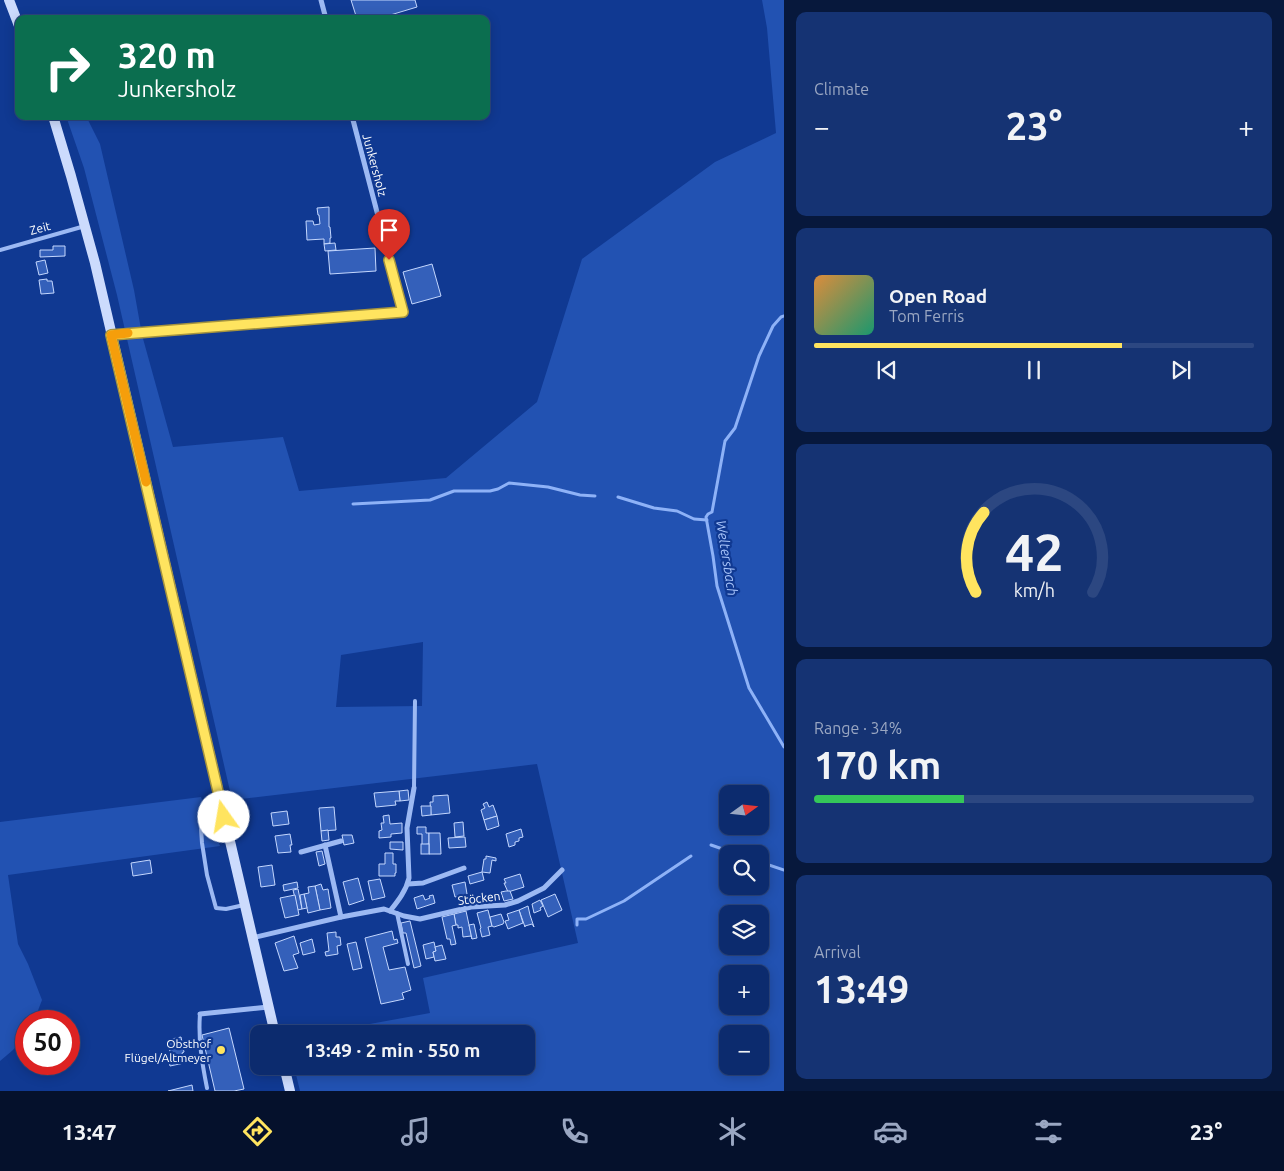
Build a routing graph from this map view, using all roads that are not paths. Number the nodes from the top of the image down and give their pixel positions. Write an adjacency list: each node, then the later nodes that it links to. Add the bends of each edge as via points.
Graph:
1 (9, 0): 4 (main road)
2 (322, 0): 3 (street)
3 (325, 15)
4 (15, 16)
5 (54, 120): 7 (main road)
6 (353, 120): 9 (street, Junkersholz, via 403,312)
7 (85, 226): 8 (lane, Zeit); 9 (main road)
8 (0, 250)
9 (111, 335): 12 (main road)
10 (415, 702): 11 (lane)
11 (414, 788): 18 (street, via 408,828)
12 (219, 793): 19 (main road); 19 (lane, via 200,814 208,875 216,908)
13 (341, 842): 14 (street)
14 (325, 845): 15 (street); 22 (street)
15 (301, 852)
16 (464, 868): 18 (street, via 423,883)
17 (562, 870): 21 (street, Stöcken, via 544,888 505,905 471,907 420,919)
18 (408, 884): 20 (street)
19 (244, 905): 23 (main road)
20 (390, 911): 21 (street, Stöcken); 22 (street, Stöcken, via 384,909)
21 (397, 913): 24 (lane)
22 (341, 917): 23 (street, Stöcken)
23 (252, 938): 25 (main road)
24 (408, 964)
25 (268, 1007): 26 (street); 27 (main road)
26 (200, 1014): 29 (lane, via 198,1030)
27 (273, 1025)
28 (286, 1075): 30 (main road)
29 (207, 1088)
30 (290, 1091)

